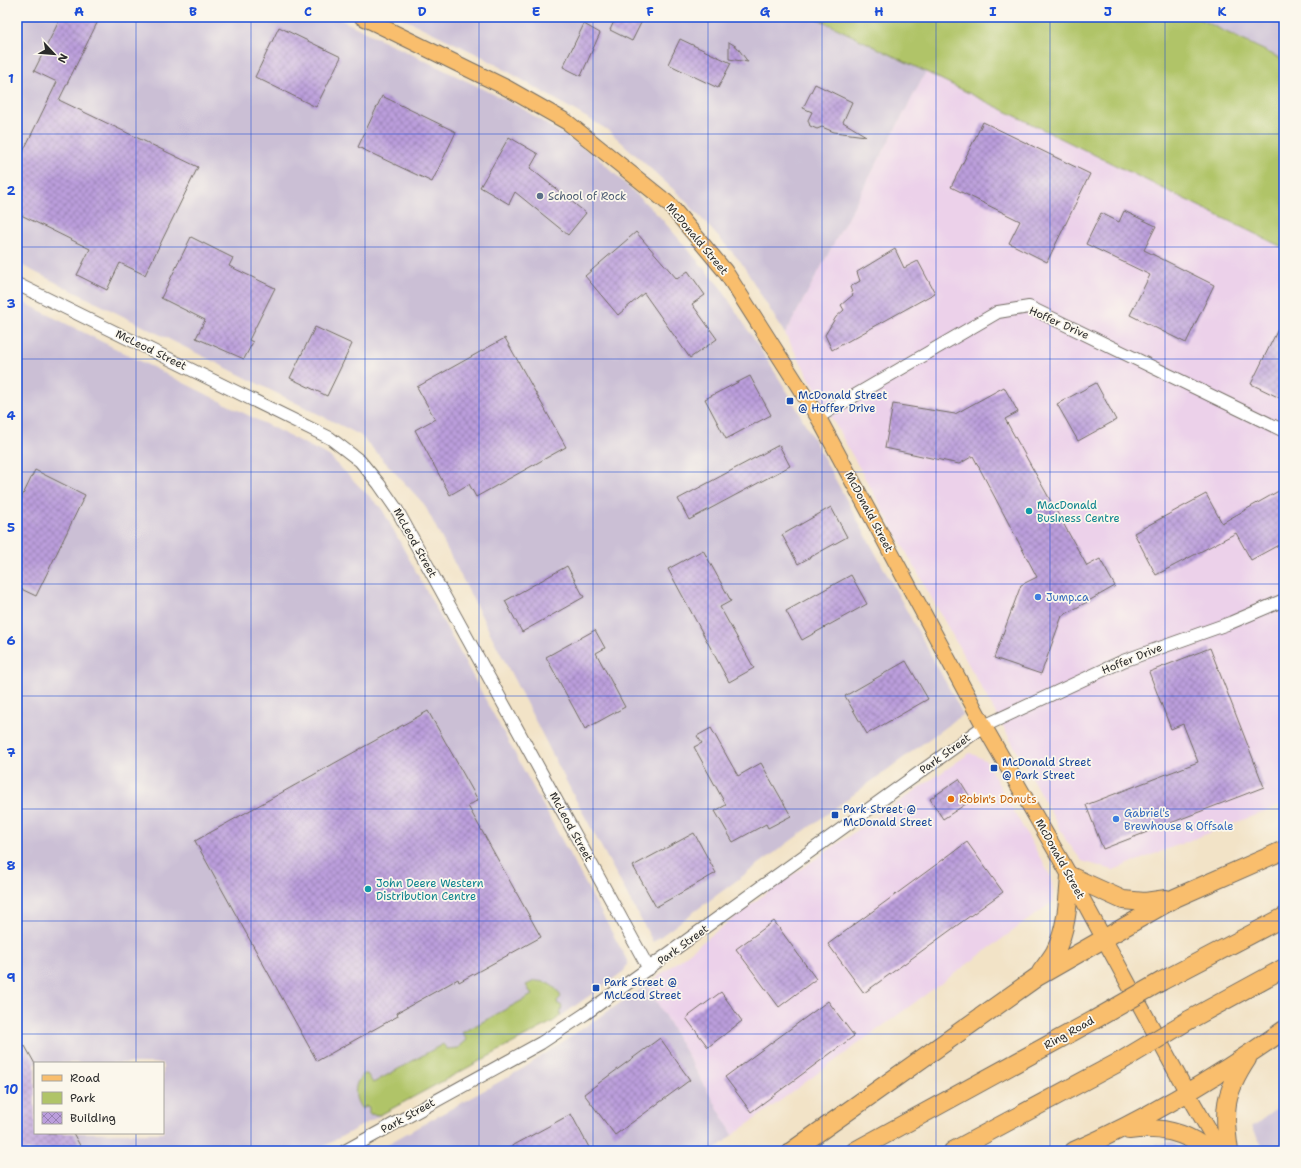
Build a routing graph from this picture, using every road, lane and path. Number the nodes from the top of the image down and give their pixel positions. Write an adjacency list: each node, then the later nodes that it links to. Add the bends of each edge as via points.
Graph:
1 (362, 17): 3 (main road, McDonald Street, via 507,88 567,122 669,204 725,271)
2 (17, 284): 13 (street, McLeod Street, via 330,438 360,461 397,510)
3 (818, 417): 4 (street, Hoffer Drive, via 998,312 1029,307); 6 (main road, McDonald Street)
4 (1284, 431)
5 (1284, 600): 6 (street, Hoffer Drive, via 1230,623 1123,662)
6 (984, 726): 8 (main road, McDonald Street); 13 (street, Park Street)
7 (1284, 850): 9 (highway)
8 (1070, 876): 9 (highway, via 1123,900 1145,902); 11 (main road, McDonald Street); 14 (highway, via 1067,912 1062,933 1055,951)
9 (1175, 898): 11 (highway)
10 (1284, 917): 21 (highway, Ring Road, bridge, via 1162,981)
11 (1104, 938): 14 (highway); 17 (main road, McDonald Street)
12 (1284, 968): 22 (highway, bridge, via 1121,1061)
13 (649, 969): 19 (street, Park Street, via 541,1043)
14 (1037, 977): 20 (highway)
15 (1284, 1030): 16 (highway)
16 (1252, 1053): 17 (highway); 26 (highway, via 1233,1081 1227,1102 1225,1125)
17 (1188, 1094): 18 (highway); 25 (main road, McDonald Street)
18 (1118, 1131): 23 (highway); 24 (highway, via 1150,1127 1166,1130 1190,1139)
19 (345, 1151)
20 (792, 1151)
21 (855, 1151)
22 (953, 1151)
23 (1074, 1151)
24 (1209, 1151)
25 (1221, 1151)
26 (1229, 1151)

